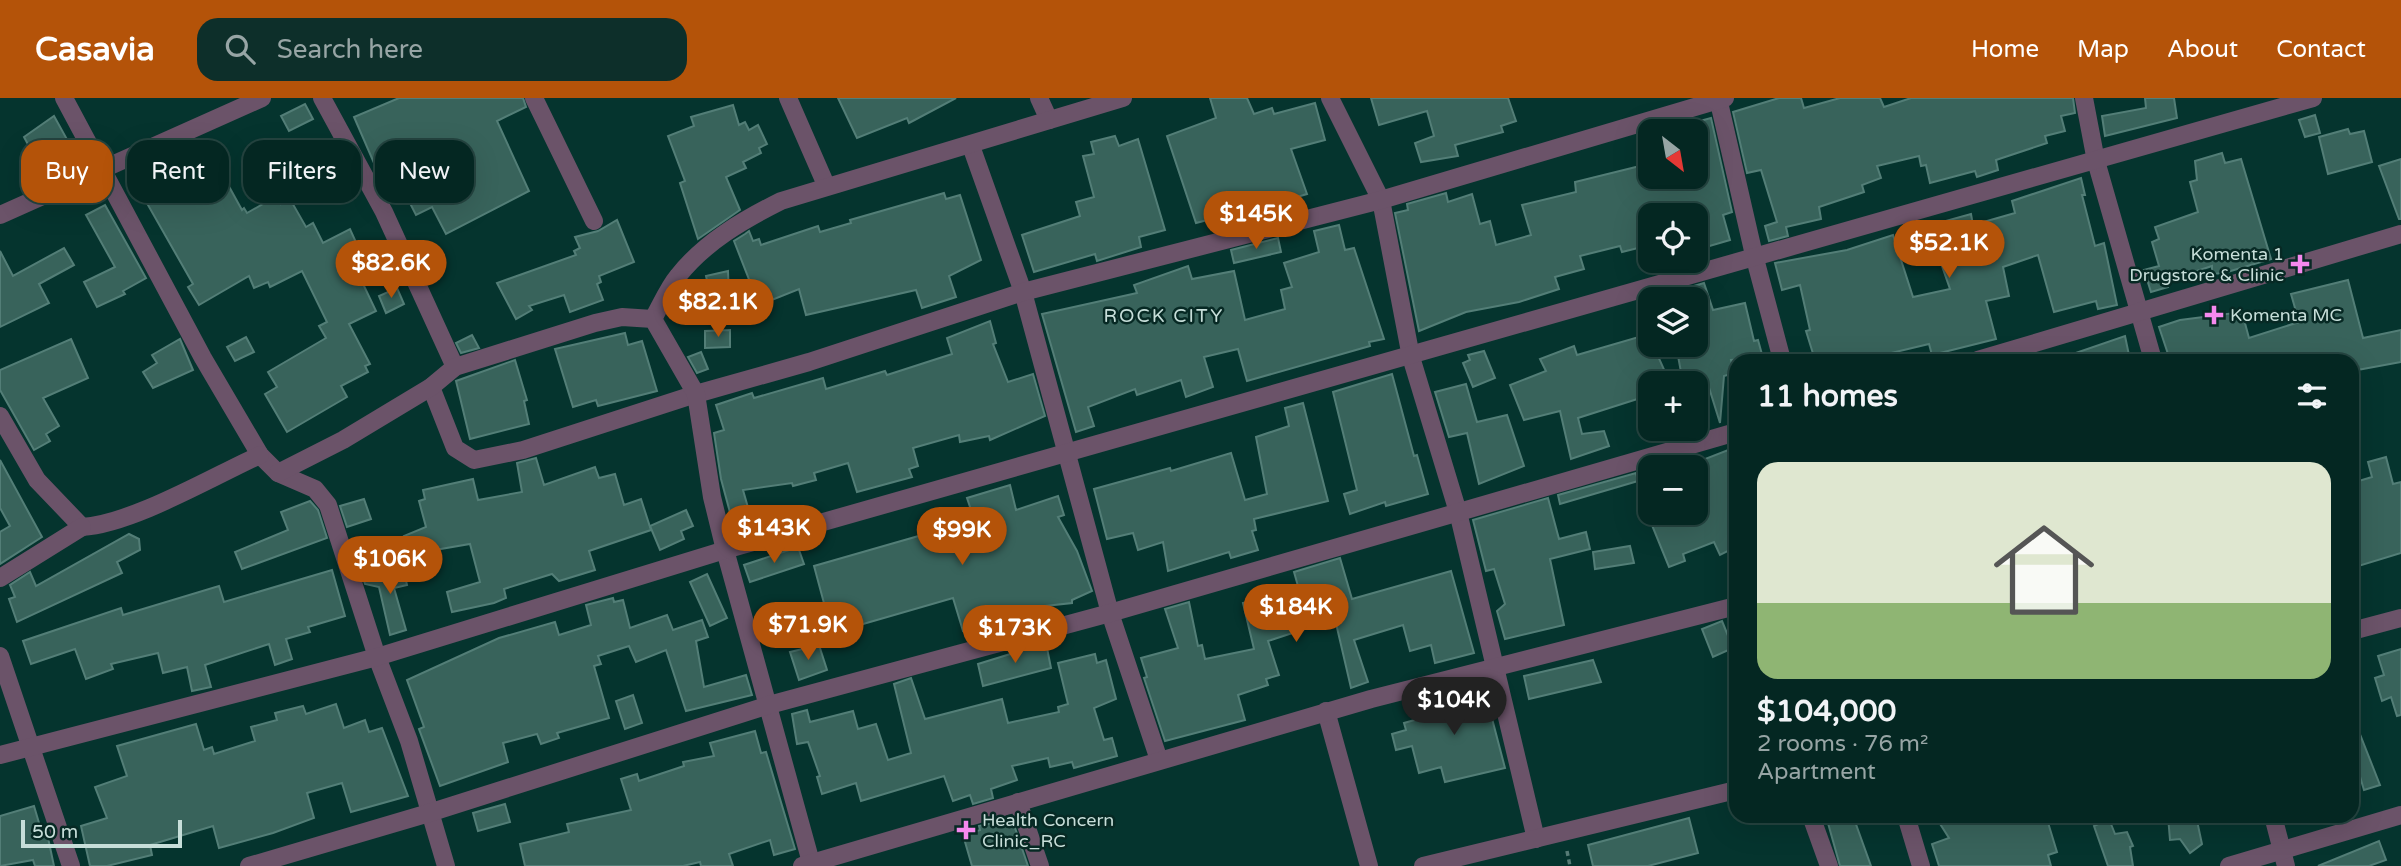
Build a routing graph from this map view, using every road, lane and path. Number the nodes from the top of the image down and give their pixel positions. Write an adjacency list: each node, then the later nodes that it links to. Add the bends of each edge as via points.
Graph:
1 (64, 98): 13 (street)
2 (262, 98): 16 (street)
3 (322, 98): 32 (street, via 384,212)
4 (534, 98): 22 (street)
5 (788, 98): 17 (street)
6 (1039, 98): 12 (street)
7 (1123, 98): 12 (street)
8 (1330, 98): 19 (street)
9 (2084, 98): 15 (street)
10 (2313, 98): 15 (street)
11 (1721, 99): 19 (street); 24 (street)
12 (1049, 120): 14 (street)
13 (87, 140)
14 (971, 146): 17 (street); 25 (street)
15 (2096, 161): 24 (street); 26 (street)
16 (113, 165)
17 (826, 185): 27 (street, via 781,201 713,242 678,276)
18 (113, 189): 38 (street)
19 (1381, 200): 25 (street); 31 (street)
20 (27, 203): 21 (street)
21 (0, 215)
22 (594, 221)
23 (2401, 234): 26 (street)
24 (1754, 255): 28 (street); 31 (street)
25 (1023, 292): 34 (street); 37 (street)
26 (2138, 313): 29 (street); 30 (street)
27 (653, 319): 32 (street, via 622,317 595,323); 34 (street)
28 (1780, 354)
29 (1998, 354)
30 (2151, 354)
31 (1411, 357): 37 (street); 40 (street)
32 (455, 367): 33 (street)
33 (431, 387): 34 (street, via 455,448 474,460 523,450); 39 (street)
34 (696, 394): 42 (street)
35 (0, 416): 41 (street, via 37,480)
36 (1729, 434): 40 (street)
37 (1066, 454): 42 (street); 45 (street)
38 (260, 455): 39 (street); 41 (street, via 127,517)
39 (278, 473): 49 (street, via 315,489 328,505)
40 (1458, 512): 45 (street); 50 (street)
41 (82, 527): 43 (street)
42 (725, 550): 49 (street); 51 (street)
43 (0, 578)
44 (1729, 608): 50 (street)
45 (1110, 613): 51 (street); 55 (street)
46 (2401, 618): 47 (street)
47 (2359, 629)
48 (0, 656): 53 (street)
49 (377, 657): 53 (street); 58 (street, via 409,741)
50 (1496, 667): 52 (street); 63 (street)
51 (769, 705): 58 (street); 66 (street)
52 (1326, 711): 55 (street); 71 (street)
53 (30, 746): 54 (street); 67 (street)
54 (0, 755)
55 (1159, 760): 57 (street)
56 (1729, 792): 63 (street)
57 (1018, 802): 66 (street); 70 (street)
58 (429, 813): 68 (street); 69 (street)
59 (2401, 815): 64 (street)
60 (1814, 823): 73 (street)
61 (1908, 823): 74 (street)
62 (2275, 823): 64 (street)
63 (1536, 839): 65 (street)
64 (2284, 858): 75 (street)
65 (1460, 861): 72 (street)
66 (808, 865)
67 (71, 866)
68 (249, 866)
69 (446, 866)
70 (1040, 866)
71 (1369, 866)
72 (1423, 866)
73 (1829, 866)
74 (1920, 866)
75 (2229, 866)

